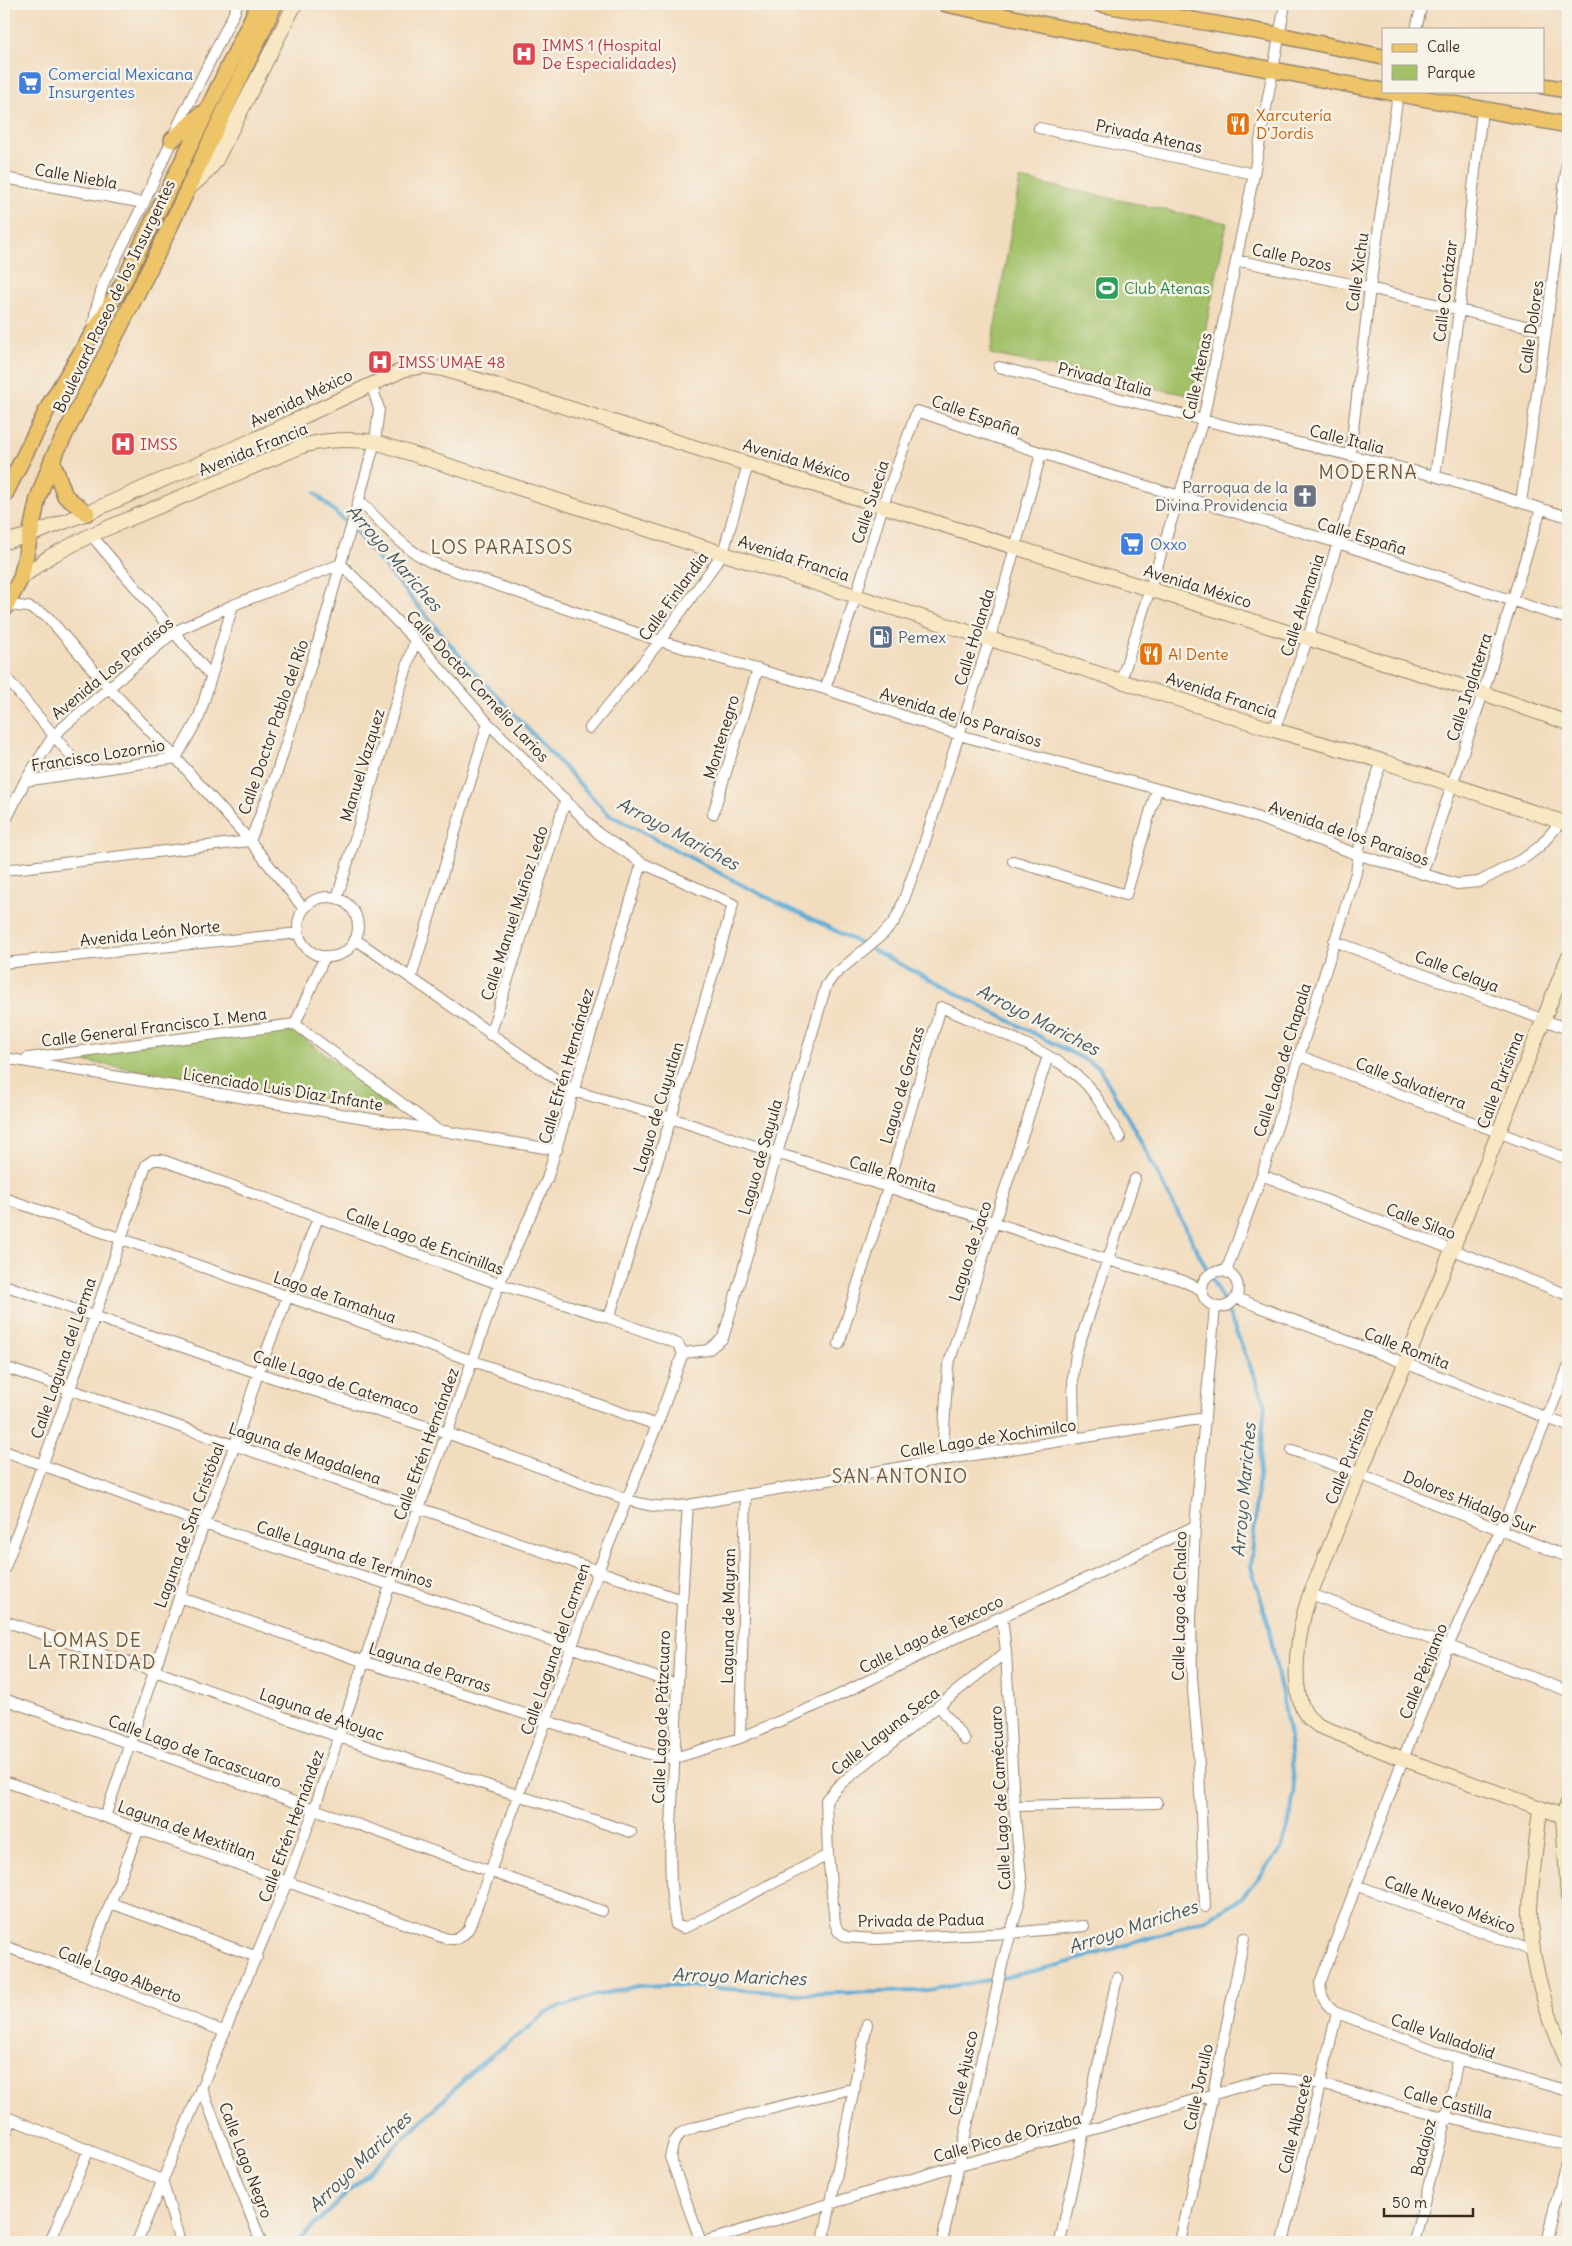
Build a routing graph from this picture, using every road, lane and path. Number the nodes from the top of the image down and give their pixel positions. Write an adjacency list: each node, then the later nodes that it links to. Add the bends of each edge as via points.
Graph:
1 (237, 4): 22 (street)
2 (259, 4): 18 (main road, Boulevard Paseo de los Insurgentes)
3 (275, 4): 26 (main road, Boulevard Paseo de los Insurgentes)
4 (295, 4): 26 (street, via 216,160)
5 (946, 4): 13 (main road)
6 (1100, 4): 9 (main road)
7 (1285, 4): 11 (street, Calle Atenas)
8 (1422, 4): 10 (street)
9 (1145, 8): 11 (main road)
10 (1416, 28)
11 (1279, 35): 12 (main road); 13 (street, Calle Atenas)
12 (1382, 57)
13 (1273, 69): 16 (main road); 24 (street, Calle Atenas)
14 (1544, 86): 15 (main road)
15 (1568, 90)
16 (1382, 91)
17 (1388, 92): 19 (main road); 31 (street, Calle Xichu)
18 (207, 107): 22 (main road); 34 (main road, Boulevard Paseo de los Insurgentes, via 123,283)
19 (1482, 110): 20 (main road); 32 (street, Calle Cortázar)
20 (1568, 125)
21 (1039, 128): 24 (street, Privada Atenas)
22 (172, 140): 27 (street)
23 (1568, 156): 28 (street, Calle Dolores)
24 (1254, 174): 30 (street, Calle Atenas)
25 (4, 178): 27 (street, Calle Niebla)
26 (186, 192): 43 (main road, Boulevard Paseo de los Insurgentes)
27 (144, 203): 34 (street, via 100,294)
28 (1557, 247): 29 (street); 33 (street, Calle Dolores)
29 (1568, 250)
30 (1236, 260): 31 (street, Calle Pozos); 38 (street, Calle Atenas)
31 (1370, 288): 32 (street, Calle Pozos); 41 (street, Calle Xichu)
32 (1459, 311): 33 (street, Calle Pozos); 45 (street, Calle Cortázar)
33 (1546, 331): 49 (street, Calle Dolores)
34 (93, 334): 46 (main road, Boulevard Paseo de los Insurgentes, via 50,404)
35 (999, 367): 38 (street, Privada Italia)
36 (371, 383): 39 (street, Calle Doctor Pablo del Río, via 379,409); 44 (street, Avenida México, via 405,369 444,368); 52 (street, Avenida México, via 252,441)
37 (917, 411): 40 (street, Calle España); 50 (street, Calle Suecia)
38 (1203, 420): 41 (street, Calle Italia); 47 (street, Calle Atenas)
39 (375, 442): 48 (street, Calle Doctor Pablo del Río); 55 (street, Avenida Francia, via 347,438 302,446); 59 (street, Avenida Francia)
40 (1041, 454): 47 (street, Calle España); 58 (street, Calle Holanda)
41 (1350, 455): 42 (street, Calle Italia)
42 (1364, 459): 45 (street, Calle Italia); 57 (street, Calle Alemania)
43 (52, 460): 52 (main road, via 66,496); 54 (main road, Boulevard Paseo de los Insurgentes, via 38,498)
44 (748, 464): 50 (street, Avenida México); 59 (street, Calle Finlandia)
45 (1435, 476): 49 (street, Calle Italia)
46 (4, 496)
47 (1180, 498): 57 (street, Calle España); 62 (street, Calle Atenas)
48 (359, 500): 60 (street, Calle Doctor Pablo del Río); 72 (street, Avenida de los Paraisos, via 422,559)
49 (1521, 502): 51 (street, Calle Italia)
50 (883, 505): 58 (street, Avenida México); 63 (street, Calle Suecia)
51 (1541, 509): 53 (street, Calle Italia); 64 (street, Calle Inglaterra)
52 (86, 513): 54 (street, Avenida México)
53 (1568, 517)
54 (30, 535): 56 (street, Avenida México); 61 (main road, Boulevard Paseo de los Insurgentes)
55 (91, 535): 61 (street, Avenida Francia, via 49,557); 68 (street)
56 (4, 542)
57 (1338, 543): 64 (street, Calle España); 70 (street, Calle Alemania)
58 (1016, 546): 62 (street, Avenida México); 69 (street, Calle Holanda)
59 (722, 553): 63 (street, Avenida Francia); 72 (street, Calle Finlandia)
60 (341, 564): 65 (street, Avenida Los Paraisos); 71 (street, Calle Doctor Cornelio Larios); 96 (street, Calle Doctor Pablo del Río, via 276,775)
61 (21, 578): 66 (main road, Boulevard Paseo de los Insurgentes)
62 (1151, 589): 70 (street, Avenida México); 76 (street, Calle Atenas)
63 (856, 596): 69 (street, Avenida Francia); 78 (street, Calle Suecia)
64 (1513, 599): 67 (street, Calle España); 79 (street, Calle Inglaterra)
65 (233, 605): 68 (street, Avenida Los Paraisos); 75 (street)
66 (6, 608): 77 (street, via 28,607 47,616)
67 (1568, 619)
68 (174, 632): 75 (street); 77 (street, Avenida Los Paraisos)
69 (990, 638): 76 (street, Avenida Francia); 85 (street, Calle Holanda)
70 (1308, 638): 79 (street, Avenida México); 83 (street, Calle Alemania)
71 (416, 640): 80 (street, Calle Doctor Cornelio Larios); 102 (street, Manuel Vazquez)
72 (660, 641): 73 (street, Avenida de los Paraisos); 82 (street, Calle Finlandia)
73 (758, 669): 78 (street, Avenida de los Paraisos); 93 (street, Montenegro)
74 (4, 675): 84 (street)
75 (211, 676): 86 (street, via 198,717)
76 (1120, 681): 83 (street, Avenida Francia)
77 (108, 688): 84 (street, Avenida Los Paraisos); 86 (street)
78 (825, 689): 85 (street, Avenida de los Paraisos)
79 (1483, 693): 81 (street, Avenida México); 90 (street, Calle Inglaterra)
80 (488, 723): 92 (street, Calle Doctor Cornelio Larios); 111 (street)
81 (1568, 723)
82 (590, 728)
83 (1274, 730): 87 (street, Avenida Francia)
84 (54, 735): 88 (street); 89 (street, Avenida Los Paraisos)
85 (959, 735): 91 (street, Avenida de los Paraisos); 107 (street, Calle Holanda, via 900,910 894,922)
86 (176, 758): 88 (street, Francisco Lozornio); 96 (street)
87 (1382, 761): 90 (street, Avenida Francia); 97 (street, via 1365,808)
88 (84, 772): 89 (street, Francisco Lozornio)
89 (26, 782): 95 (street, Avenida Los Paraisos)
90 (1453, 785): 94 (street, Avenida Francia); 101 (street, Calle Inglaterra)
91 (1157, 789): 97 (street, Avenida de los Paraisos, via 1242,812); 98 (street, via 1126,895)
92 (566, 799): 99 (street, Calle Doctor Cornelio Larios, via 600,834); 115 (street, Calle Manuel Muñoz Ledo)
93 (714, 814)
94 (1565, 823): 101 (street, Avenida de los Paraisos, via 1526,857 1479,882 1457,884)
95 (4, 824)
96 (250, 841): 100 (street, Calle Doctor Pablo del Río); 103 (street)
97 (1359, 855): 101 (street, Avenida de los Paraisos); 106 (street, Calle Lago de Chapala)
98 (1013, 861)
99 (642, 862): 120 (street, Calle Efrén Hernández); 121 (street, Laguo de Cuyutlan, via 733,904)
100 (4, 870)
101 (1422, 874)
102 (337, 898): 103 (street, via 319,898); 105 (street, via 353,910 358,929)
103 (304, 909): 104 (street, via 298,924)
104 (299, 932): 108 (street, via 308,949); 110 (street, Avenida León Norte)
105 (355, 939): 108 (street, via 343,953); 111 (street, Calle Romita)
106 (1334, 940): 112 (street, Calle Celaya); 117 (street, Calle Lago de Chapala)
107 (858, 955): 126 (street, Laguo de Sayula, via 826,986)
108 (325, 956): 113 (street)
109 (1568, 958): 112 (street, Calle Purísima)
110 (4, 963)
111 (411, 978): 115 (street, Calle Romita)
112 (1543, 1020): 114 (street, Calle Celaya); 123 (street, Calle Purísima)
113 (296, 1024): 119 (street, Calle General Francisco I. Mena); 122 (street)
114 (1568, 1029)
115 (490, 1035): 120 (street, Calle Romita)
116 (1048, 1056): 124 (street, via 1083,1081 1096,1096); 131 (street, Laguo de Garzas, via 941,1007); 134 (street, Laguo de Jaco)
117 (1300, 1056): 123 (street, Calle Salvatierra); 129 (street, Calle Lago de Chapala)
118 (4, 1058): 119 (street, Licenciado Luis Díaz Infante)
119 (17, 1059): 122 (street, Licenciado Luis Díaz Infante, via 158,1085)
120 (572, 1091): 121 (street, Calle Romita); 125 (street, Calle Efrén Hernández)
121 (671, 1118): 126 (street, Calle Romita); 147 (street, Laguo de Cuyutlan)
122 (436, 1128): 125 (street, Licenciado Luis Díaz Infante)
123 (1498, 1134): 128 (street, Calle Salvatierra); 136 (street, Calle Purísima)
124 (1120, 1138)
125 (557, 1150): 140 (street, Calle Efrén Hernández, via 533,1212)
126 (776, 1153): 131 (street, Calle Romita); 149 (street, Laguo de Sayula, via 723,1338 708,1350)
127 (154, 1160): 133 (street, Calle Lago de Encinillas, via 162,1160); 135 (street, Calle Laguna del Lerma, via 146,1165)
128 (1568, 1160)
129 (1262, 1175): 136 (street, Calle Silao); 138 (street, Calle Lago de Chapala)
130 (1135, 1179): 137 (street)
131 (888, 1187): 134 (street, Calle Romita); 148 (street, Laguo de Garzas)
132 (4, 1198): 135 (street, Lago de Tamahua)
133 (318, 1218): 140 (street, Calle Lago de Encinillas); 143 (street, Laguna de San Cristóbal)
134 (995, 1222): 137 (street, Calle Romita); 165 (street, Laguo de Jaco, via 948,1366)
135 (120, 1238): 143 (street, Lago de Tamahua); 146 (street, Calle Laguna del Lerma)
136 (1452, 1250): 142 (street, Calle Silao); 151 (street, Calle Purísima)
137 (1107, 1260): 141 (street, Calle Romita, via 1180,1280); 161 (street, via 1076,1354)
138 (1224, 1272): 141 (street, via 1207,1277); 144 (street, via 1236,1281)
139 (4, 1284): 146 (street, Calle Lago de Catemaco)
140 (498, 1284): 147 (street, Calle Lago de Encinillas); 150 (street, Calle Efrén Hernández)
141 (1202, 1290): 145 (street, via 1208,1303)
142 (1568, 1295)
143 (286, 1296): 150 (street, Lago de Tamahua); 154 (street, Laguna de San Cristóbal)
144 (1235, 1300): 145 (street); 151 (street, Calle Romita)
145 (1217, 1308): 156 (street, Calle Lago de Chalco)
146 (93, 1316): 154 (street, Calle Lago de Catemaco); 155 (street, Calle Laguna del Lerma)
147 (609, 1318): 149 (street, Calle Lago de Encinillas, via 678,1344)
148 (839, 1344)
149 (683, 1353): 158 (street, Calle Laguna del Carmen)
150 (472, 1362): 158 (street, Lago de Tamahua); 160 (street, Calle Efrén Hernández)
151 (1405, 1364): 157 (street, Calle Romita); 167 (street, Calle Purísima)
152 (4, 1367): 155 (street, Laguna de Magdalena)
153 (1568, 1368): 157 (street, Calle Pénjamo)
154 (258, 1373): 160 (street, Calle Lago de Catemaco); 162 (street, Laguna de San Cristóbal)
155 (70, 1389): 162 (street, Laguna de Magdalena); 166 (street, Calle Laguna del Lerma)
156 (1205, 1418): 161 (street, Calle Lago de Xochimilco); 173 (street, Calle Lago de Chalco)
157 (1548, 1418): 159 (street, Calle Romita); 174 (street, Calle Pénjamo)
158 (657, 1425): 169 (street, Calle Laguna del Carmen)
159 (1568, 1426)
160 (447, 1433): 169 (street, Calle Lago de Catemaco); 171 (street, Calle Efrén Hernández)
161 (1074, 1439): 165 (street, Calle Lago de Xochimilco)
162 (235, 1444): 171 (street, Laguna de Magdalena); 172 (street, Laguna de San Cristóbal)
163 (1292, 1450): 167 (street, Dolores Hidalgo Sur)
164 (4, 1451): 166 (street, Calle Laguna de Terminos)
165 (942, 1460): 168 (street, Calle Lago de Xochimilco)
166 (42, 1464): 172 (street, Calle Laguna de Terminos); 175 (street, Calle Laguna del Lerma)
167 (1360, 1474): 174 (street, Dolores Hidalgo Sur); 180 (street, Calle Purísima)
168 (746, 1494): 170 (street, Calle Lago de Xochimilco); 196 (street, Laguna de Mayran)
169 (628, 1500): 170 (street, Calle Lago de Catemaco, via 664,1508); 178 (street, Calle Laguna del Carmen)
170 (688, 1505): 182 (street, Calle Lago de Pátzcuaro)
171 (420, 1508): 178 (street, Laguna de Magdalena); 179 (street, Calle Efrén Hernández)
172 (204, 1524): 179 (street, Calle Laguna de Terminos); 181 (street, Laguna de San Cristóbal)
173 (1195, 1526): 183 (street, Calle Lago de Texcoco); 218 (street, Calle Lago de Chalco, via 1192,1678)
174 (1500, 1531): 176 (street, Dolores Hidalgo Sur); 185 (street, Calle Pénjamo)
175 (8, 1540): 177 (street, Calle Laguna del Lerma)
176 (1568, 1557)
177 (4, 1570)
178 (598, 1571): 182 (street, Laguna de Magdalena); 186 (street, Calle Laguna del Carmen)
179 (390, 1585): 186 (street, Calle Laguna de Terminos); 188 (street, Calle Efrén Hernández)
180 (1311, 1594): 185 (street); 200 (street, Calle Purísima, via 1301,1628 1297,1665 1306,1715 1331,1732)
181 (179, 1597): 188 (street, Laguna de Parras); 189 (street, Laguna de San Cristóbal)
182 (681, 1600): 190 (street, Calle Lago de Pátzcuaro)
183 (1002, 1617): 187 (street, Calle Lago de Camécuaro); 196 (street, Calle Lago de Texcoco, via 830,1700)
184 (4, 1621): 189 (street, Laguna de Atoyac)
185 (1448, 1646): 191 (street); 200 (street, Calle Pénjamo)
186 (571, 1648): 190 (street, Calle Laguna de Terminos); 194 (street, Calle Laguna del Carmen)
187 (1006, 1652): 193 (street, Calle Laguna Seca); 205 (street, Calle Lago de Camécuaro)
188 (365, 1662): 194 (street, Laguna de Parras); 195 (street, Calle Efrén Hernández)
189 (155, 1670): 195 (street, Laguna de Atoyac); 198 (street, Laguna de San Cristóbal)
190 (678, 1685): 199 (street, Calle Lago de Pátzcuaro)
191 (1568, 1691)
192 (4, 1698): 198 (street, Calle Lago de Tacascuaro)
193 (940, 1707): 197 (street); 212 (street, Calle Laguna Seca, via 827,1798)
194 (546, 1721): 199 (street, Laguna de Parras, via 645,1753); 202 (street, Calle Laguna del Carmen)
195 (339, 1737): 202 (street, Laguna de Atoyac); 207 (street, Calle Efrén Hernández)
196 (740, 1738): 199 (street, Calle Lago de Texcoco)
197 (965, 1740)
198 (130, 1744): 207 (street, Calle Lago de Tacascuaro); 208 (street, Laguna de San Cristóbal)
199 (675, 1758): 212 (street, Calle Lago de Pátzcuaro, via 671,1840 673,1912 680,1928)
200 (1403, 1759): 206 (street, Calle Purísima); 215 (street, Calle Pénjamo)
201 (4, 1781): 208 (street, Laguna de Mextitlan)
202 (518, 1795): 211 (street, Laguna de Atoyac); 213 (street, Calle Laguna del Carmen)
203 (1568, 1803): 209 (street)
204 (1157, 1804): 205 (street)
205 (1014, 1806): 221 (street, Calle Lago de Camécuaro, via 1022,1887)
206 (1540, 1808): 209 (street, Calle Purísima); 225 (street, via 1530,1912)
207 (314, 1810): 213 (street, Calle Lago de Tacascuaro); 214 (street, Calle Efrén Hernández)
208 (105, 1817): 210 (street, Laguna de Mextitlan)
209 (1566, 1818): 216 (street)
210 (139, 1829): 214 (street, Laguna de Mextitlan); 217 (street)
211 (631, 1832)
212 (828, 1855): 221 (street, Privada de Padua, via 835,1923 838,1931 846,1937 876,1939)
213 (489, 1873): 219 (street, Calle Lago de Tacascuaro); 222 (street, Calle Laguna del Carmen, via 464,1936 454,1940)
214 (287, 1882): 222 (street, Laguna de Mextitlan); 226 (street, Calle Efrén Hernández)
215 (1356, 1885): 225 (street, Calle Nuevo México); 230 (street, Calle Pénjamo, via 1320,1983 1324,2002)
216 (1568, 1897)
217 (111, 1903): 226 (street); 227 (street)
218 (1205, 1907)
219 (602, 1911)
220 (1084, 1926): 221 (street, Privada de Padua)
221 (1011, 1933): 229 (street, Calle Lago de Camécuaro)
222 (445, 1938)
223 (1244, 1938): 239 (street, Calle Jorullo)
224 (4, 1946): 227 (street, Calle Lago Alberto)
225 (1533, 1951): 234 (street, via 1544,1999)
226 (256, 1957): 232 (street, Calle Efrén Hernández)
227 (83, 1974): 232 (street, Calle Lago Alberto)
228 (1118, 1978): 242 (street)
229 (995, 1999): 247 (street, Calle Ajusco)
230 (1336, 2013): 233 (street, Calle Valladolid); 235 (street, Calle Albacete)
231 (868, 2024): 236 (street)
232 (224, 2032): 237 (street, Calle Efrén Hernández)
233 (1458, 2059): 238 (street, Calle Valladolid); 241 (street, Badajoz)
234 (1568, 2062)
235 (1320, 2085): 239 (street, Calle Pico de Orizaba, via 1282,2078 1266,2079); 241 (street, Calle Castilla); 259 (street, Calle Albacete)
236 (855, 2088): 249 (street); 254 (street, via 682,2133 671,2148 670,2156)
237 (202, 2089): 248 (street, Calle Efrén Hernández); 253 (street, Calle Lago Negro)
238 (1568, 2091)
239 (1213, 2094): 242 (street, Calle Pico de Orizaba); 258 (street, Calle Jorullo)
240 (8, 2118): 243 (street); 245 (street)
241 (1446, 2118): 244 (street, Calle Castilla); 260 (street, Badajoz)
242 (1084, 2132): 247 (street, Calle Pico de Orizaba); 257 (street)
243 (4, 2138)
244 (1568, 2146)
245 (89, 2149): 248 (street); 250 (street)
246 (1568, 2155): 261 (street)
247 (959, 2165): 249 (street, Calle Pico de Orizaba); 256 (street, Calle Ajusco)
248 (162, 2180): 251 (street, Calle Efrén Hernández); 252 (street)
249 (831, 2204): 254 (street, Calle Pico de Orizaba); 255 (street)
250 (50, 2242)
251 (137, 2242)
252 (180, 2242)
253 (261, 2242)
254 (702, 2242)
255 (823, 2242)
256 (942, 2242)
257 (1060, 2242)
258 (1180, 2242)
259 (1283, 2242)
260 (1414, 2242)
261 (1546, 2242)

